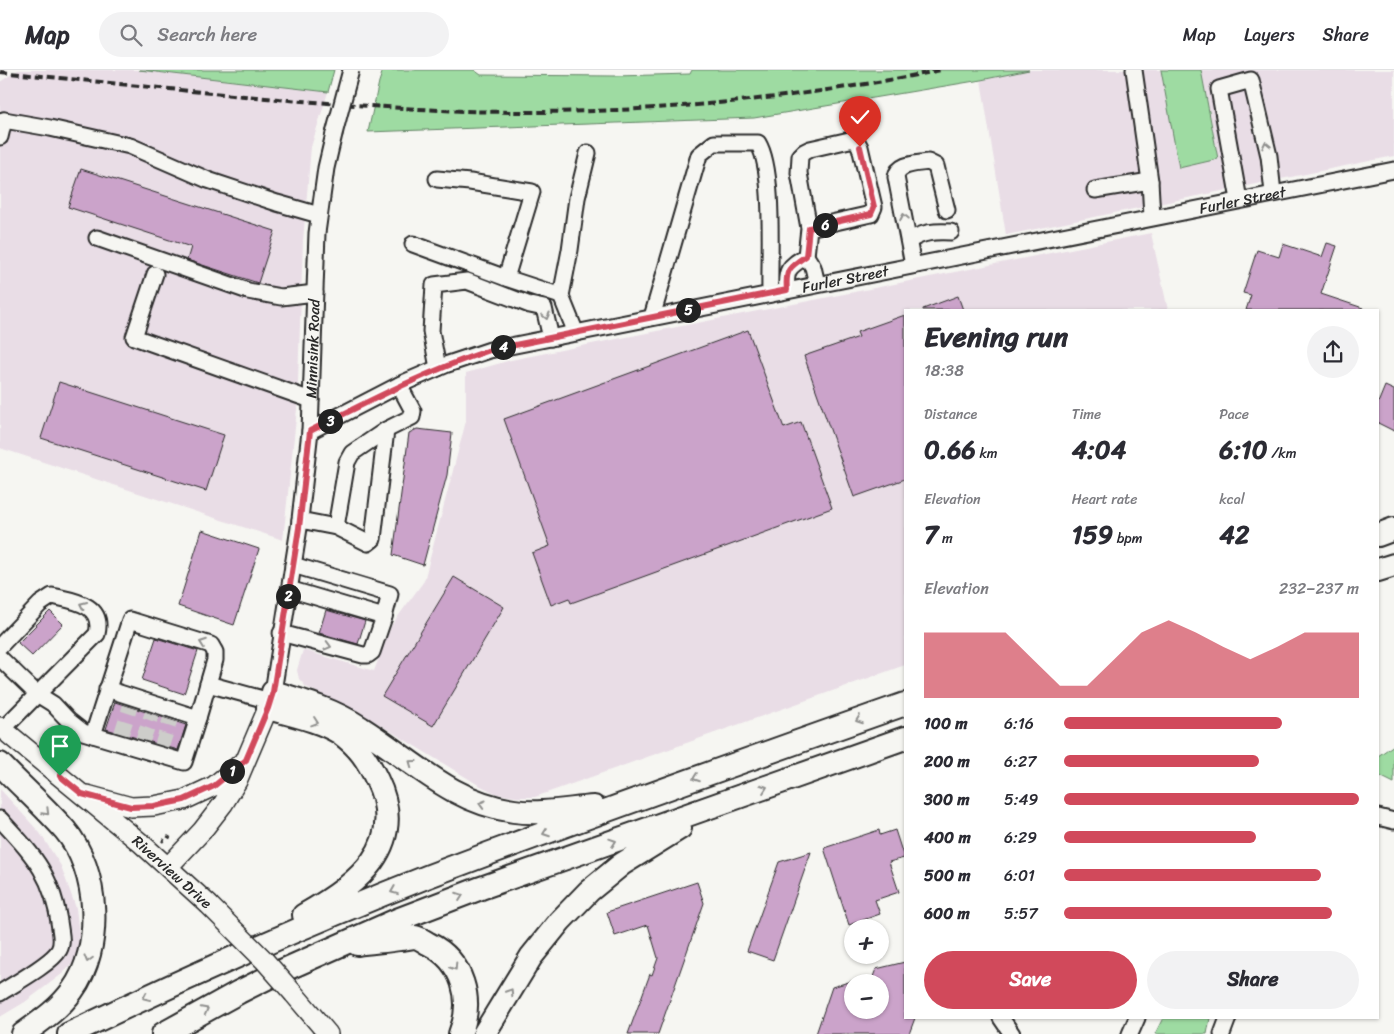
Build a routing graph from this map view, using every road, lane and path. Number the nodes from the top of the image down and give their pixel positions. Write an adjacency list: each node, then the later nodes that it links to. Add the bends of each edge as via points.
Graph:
1 (351, 70): 12 (street, Minnisink Road, bridge, via 326,168)
2 (1134, 70): 8 (street)
3 (2, 121): 4 (street); 12 (street, via 130,146 208,180)
4 (0, 137)
5 (588, 153): 28 (street, via 576,198)
6 (1394, 170): 10 (street, Furler Street)
7 (437, 179): 23 (street, via 532,192)
8 (1150, 181): 9 (street); 13 (street)
9 (1095, 190)
10 (1273, 193): 11 (street, Furler Street); 11 (street, one-way to 11, via 1269,156 1251,80 1218,88)
11 (1239, 200): 13 (street, Furler Street)
12 (319, 215): 26 (street, Minnisink Road)
13 (1152, 217): 20 (street, Furler Street)
14 (949, 220): 17 (street, via 936,231 916,236); 17 (street, one-way to 14, via 896,178 902,167 928,162 936,166); 20 (street)
15 (809, 228): 15 (street, via 799,173 800,156 810,149 856,140 874,211); 19 (street)
16 (97, 238): 26 (street, via 248,291 281,297)
17 (909, 242): 21 (street)
18 (413, 244): 23 (street)
19 (806, 256): 24 (street, via 814,267); 25 (street, via 793,264 786,275)
20 (956, 256): 21 (street, Furler Street)
21 (913, 265): 24 (street, Furler Street)
22 (155, 274): 34 (street, via 134,337)
23 (506, 278): 28 (street)
24 (817, 284): 25 (street, Furler Street)
25 (787, 290): 27 (street, Furler Street)
26 (314, 293): 34 (street, Minnisink Road)
27 (770, 294): 29 (street, Furler Street); 29 (street, via 769,187 763,150 758,143 714,143 699,155)
28 (561, 296): 30 (street)
29 (652, 317): 30 (street, Furler Street)
30 (576, 332): 31 (street, Furler Street)
31 (551, 338): 32 (street, Furler Street, via 490,350); 32 (street, one-way to 31, via 431,331 434,285 468,281 544,308)
32 (438, 368): 33 (street, Furler Street)
33 (399, 385): 35 (street, via 413,411 412,417); 36 (street, Furler Street)
34 (311, 400): 36 (street, Minnisink Road)
35 (386, 430): 38 (street, via 352,453 347,462); 38 (street, via 373,539 368,543)
36 (310, 431): 37 (street, Minnisink Road)
37 (300, 520): 38 (street); 41 (street, Minnisink Road)
38 (336, 527)
39 (1394, 529): 40 (highway)
40 (1379, 535)
41 (293, 565): 44 (street, Minnisink Road); 45 (street, via 390,594)
42 (1394, 565): 43 (highway)
43 (1379, 570)
44 (289, 589): 45 (street); 46 (street, Minnisink Road)
45 (384, 617): 46 (street, one-way to 45, via 368,655 372,652)
46 (281, 633): 52 (street, Minnisink Road)
47 (0, 646): 51 (street, one-way to 47, via 97,634 96,614 74,601 52,596 40,604)
48 (0, 658): 51 (street)
49 (208, 684): 50 (street, one-way to 50, via 215,652 211,645 130,620); 52 (street); 54 (street)
50 (107, 689): 54 (street, via 132,702 172,715); 56 (street)
51 (37, 694): 55 (street); 56 (street, via 53,704 69,722)
52 (270, 700): 58 (main road, Minnisink Road); 61 (highway, one-way to 52, via 533,812 475,802 452,791 344,718 308,702); 70 (highway, one-way to 70, via 338,732 361,750 380,786 387,823 375,859 358,879 329,901)
53 (904, 704): 61 (highway, one-way to 61)
54 (198, 718): 56 (street, via 184,762 141,745)
55 (1, 728): 60 (main road, Riverview Drive)
56 (93, 735)
57 (904, 738): 62 (highway, one-way to 57)
58 (246, 760): 60 (main road, via 214,786 184,800 131,807); 68 (main road, Minnisink Road, via 223,804 202,832)
59 (0, 764): 75 (highway, one-way to 75, via 65,830 79,851 92,892 94,924 85,969 60,1005)
60 (82, 794): 68 (main road, Riverview Drive)
61 (625, 804): 70 (highway, one-way to 70, via 428,877)
62 (718, 805): 69 (highway, one-way to 62, via 438,904); 80 (highway, one-way to 62, via 531,958 589,891 622,864)
63 (1379, 817): 65 (street)
64 (0, 819): 71 (street, via 38,863 50,883 62,944 59,952 34,972)
65 (1394, 820)
66 (175, 841): 67 (path, via 167,836)
67 (162, 842)
68 (168, 867): 78 (main road, Riverview Drive, bridge, via 264,960)
69 (334, 947): 77 (highway, one-way to 69, via 239,992); 79 (highway, one-way to 79, via 416,937 436,948 451,962 466,990 465,1020)
70 (222, 962): 76 (highway, one-way to 76)
71 (0, 992)
72 (1002, 1019): 81 (street)
73 (1137, 1019): 82 (street)
74 (1228, 1019): 83 (street)
75 (24, 1034)
76 (69, 1034)
77 (163, 1034)
78 (328, 1034)
79 (460, 1034)
80 (484, 1034)
81 (1012, 1034)
82 (1130, 1034)
83 (1222, 1034)

